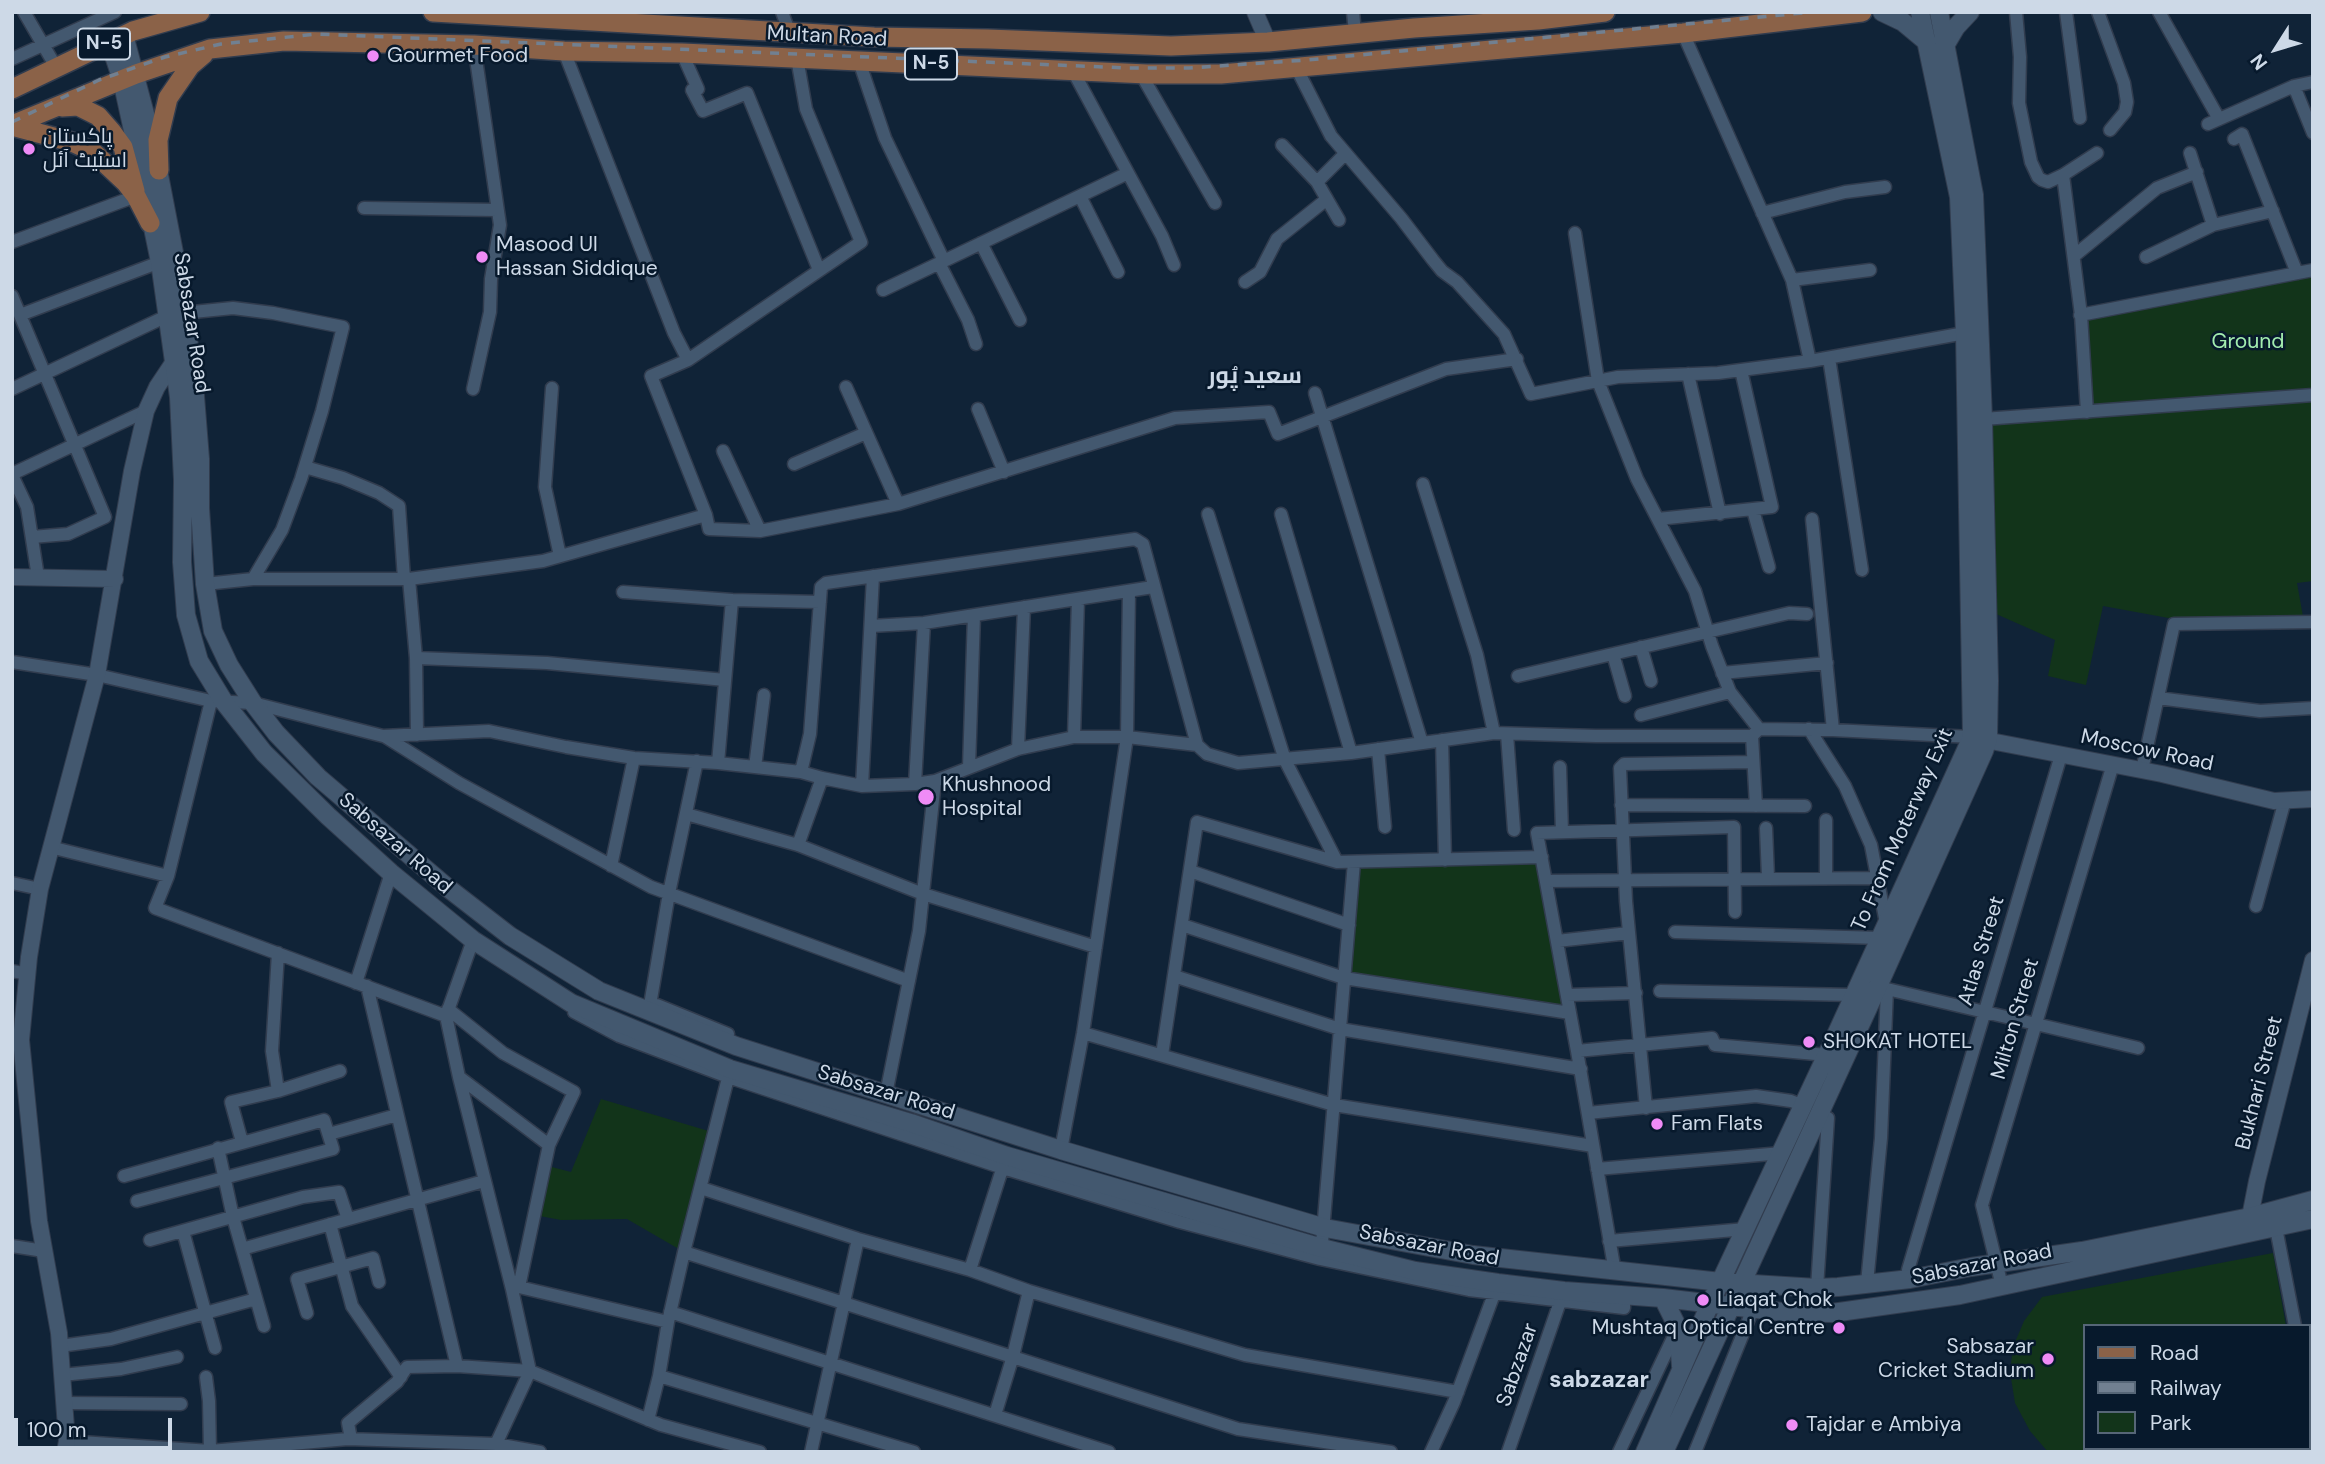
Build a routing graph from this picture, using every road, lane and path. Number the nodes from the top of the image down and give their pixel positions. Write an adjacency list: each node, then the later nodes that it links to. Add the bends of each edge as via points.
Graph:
1 (24, 12): 27 (street)
2 (115, 12): 27 (street)
3 (200, 12): 24 (main road, N-5)
4 (433, 12): 18 (main road, Multan Road / N-5)
5 (782, 12): 21 (street)
6 (1255, 12): 25 (street)
7 (1353, 12): 22 (street)
8 (1605, 12): 19 (main road, Multan Road / N-5)
9 (1862, 12): 23 (main road, Multan Road / N-5)
10 (1882, 12): 26 (main road)
11 (1920, 12): 26 (main road, To From Moterway Exit)
12 (1939, 12): 28 (main road, To From Moterway Exit)
13 (1970, 12): 28 (main road)
14 (2016, 12): 57 (street, via 2019,103 2031,162 2042,180)
15 (2066, 12): 45 (street)
16 (2098, 12): 47 (street, via 2127,102 2125,113)
17 (2159, 12): 42 (street, via 2214,121)
18 (442, 13): 20 (main road, Multan Road / N-5)
19 (1536, 16): 22 (main road, Multan Road / N-5)
20 (585, 17): 21 (main road, Multan Road / N-5)
21 (789, 31): 25 (main road, Multan Road / N-5, via 1102,45)
22 (1355, 33): 25 (main road, Multan Road / N-5)
23 (1683, 33): 37 (main road, Multan Road / N-5); 67 (street)
24 (117, 38): 36 (main road, N-5); 40 (main road, Sabsazar Road)
25 (1268, 42)
26 (1927, 42): 92 (main road, To From Moterway Exit, via 1959,197)
27 (43, 44): 34 (street); 36 (street)
28 (1946, 44): 114 (main road, To From Moterway Exit, via 1974,195)
29 (474, 45): 30 (main road, Multan Road / N-5, via 284,41); 31 (main road, Multan Road / N-5); 65 (street)
30 (210, 49): 40 (main road, Multan Road / N-5); 54 (main road, via 190,66 168,98 158,140)
31 (564, 51): 32 (main road, Multan Road / N-5); 96 (street)
32 (681, 53): 33 (main road, Multan Road / N-5); 79 (street, via 703,111 747,93)
33 (797, 58): 35 (main road, Multan Road / N-5); 79 (street, via 806,109 861,242)
34 (12, 59)
35 (859, 61): 38 (main road, Multan Road / N-5); 77 (street, via 885,138)
36 (56, 67): 43 (main road, N-5)
37 (1296, 67): 39 (main road, Multan Road / N-5, via 1221,74); 53 (street)
38 (1073, 71): 39 (main road, Multan Road / N-5); 56 (street)
39 (1141, 74): 63 (street)
40 (129, 77): 44 (main road, Multan Road / N-5); 54 (main road, Sabsazar Road); 69 (main road, Sabsazar Road)
41 (2313, 82): 42 (street)
42 (2294, 86): 48 (street)
43 (12, 89)
44 (58, 107): 46 (main road, Multan Road / N-5); 60 (main road, via 78,106 98,116 112,132 128,159)
45 (2080, 118)
46 (12, 126): 60 (main road, via 93,152)
47 (2110, 130)
48 (2313, 132)
49 (2234, 139): 66 (street, via 2242,134)
50 (1282, 145): 58 (street)
51 (2097, 153): 57 (street)
52 (2190, 153): 55 (street)
53 (1345, 154): 58 (street); 95 (street, via 1442,271 1489,315)
54 (159, 170): 88 (main road, Sabsazar Road)
55 (2197, 172): 70 (street); 74 (street, via 2157,188)
56 (1128, 173): 61 (street); 78 (street)
57 (2063, 175): 74 (street)
58 (1317, 182): 62 (street)
59 (1885, 187): 67 (street)
60 (135, 195): 69 (main road); 72 (street)
61 (1080, 196): 73 (street); 82 (street)
62 (1327, 199): 68 (street); 85 (street, via 1277,239 1260,272)
63 (1215, 203)
64 (364, 208): 65 (street)
65 (497, 210): 106 (street, via 500,225 490,312)
66 (2273, 211): 70 (street); 83 (street)
67 (1762, 213): 84 (street)
68 (1339, 220)
69 (150, 223): 76 (main road, Sabsazar Road)
70 (2213, 225): 75 (street)
71 (1575, 233): 102 (street)
72 (12, 242)
73 (981, 243): 77 (street); 91 (street)
74 (2074, 256): 90 (street)
75 (2146, 257)
76 (160, 262): 88 (main road, Sabsazar Road); 89 (street)
77 (942, 262): 86 (street); 93 (street)
78 (1174, 265)
79 (819, 270): 96 (street)
80 (1870, 270): 84 (street)
81 (2313, 270): 83 (street)
82 (1118, 272)
83 (2297, 273): 90 (street)
84 (1792, 280): 97 (street)
85 (1245, 282)
86 (883, 290)
87 (12, 296): 89 (street)
88 (175, 314): 98 (main road, Sabsazar Road); 100 (street); 108 (main road, Sabsazar Road); 119 (street, via 233,308 343,327)
89 (20, 315): 100 (street)
90 (2080, 315): 112 (street)
91 (1020, 320)
92 (1965, 333): 94 (street); 182 (main road, To From Moterway Exit)
93 (976, 344)
94 (1829, 358): 97 (street); 135 (street)
95 (1517, 359): 102 (street, via 1531,394); 113 (street, via 1446,369)
96 (688, 360): 128 (street, via 651,376)
97 (1810, 361): 99 (street)
98 (173, 363): 108 (main road, Sabsazar Road); 111 (street)
99 (1741, 370): 101 (street); 124 (street, via 1772,507)
100 (45, 373): 105 (street); 116 (street)
101 (1688, 374): 102 (street); 127 (street)
102 (1598, 381): 129 (street)
103 (846, 387): 115 (street)
104 (552, 388): 133 (street, via 545,487)
105 (12, 389)
106 (473, 389)
107 (1315, 393): 113 (street)
108 (187, 394): 142 (main road, Sabsazar Road, via 200,459); 170 (main road, Sabsazar Road, via 182,562 186,615 199,661)
109 (2313, 395): 112 (street)
110 (978, 410): 120 (street)
111 (146, 411): 116 (street); 139 (street)
112 (2087, 412): 114 (street)
113 (1322, 417): 120 (street, via 1278,434 1269,412 1175,418); 184 (street)
114 (1983, 419): 182 (main road, To From Moterway Exit, via 1989,681)
115 (866, 433): 118 (street); 123 (street)
116 (74, 445): 121 (street); 132 (street, via 105,517 68,534)
117 (723, 451): 131 (street)
118 (794, 464)
119 (305, 467): 140 (street, via 282,530); 141 (street, via 343,478 400,506)
120 (1004, 472): 123 (street)
121 (12, 475): 132 (street, via 27,507)
122 (1423, 484): 177 (street)
123 (898, 504): 131 (street)
124 (1753, 510): 127 (street); 134 (street)
125 (1208, 514): 191 (street)
126 (1281, 514): 188 (street)
127 (1720, 514): 129 (street)
128 (706, 515): 131 (street, via 709,529); 133 (street)
129 (1658, 519): 155 (street, via 1695,591)
130 (1812, 519): 160 (street)
131 (760, 531)
132 (32, 537): 138 (street)
133 (560, 556): 141 (street)
134 (1769, 568)
135 (1862, 570)
136 (873, 576): 143 (street, via 1136,539 1143,544); 148 (street, via 826,583 821,587); 154 (street)
137 (12, 577): 138 (street)
138 (38, 577): 139 (street)
139 (114, 579): 162 (street)
140 (253, 579): 141 (street); 142 (street)
141 (406, 579): 158 (street)
142 (205, 584): 171 (main road, Sabsazar Road, via 213,631)
143 (1153, 587): 144 (street); 185 (street)
144 (1129, 591): 146 (street); 181 (street)
145 (623, 592): 147 (street)
146 (1078, 599): 149 (street); 180 (street)
147 (732, 600): 148 (street); 164 (street)
148 (820, 602): 200 (street, via 810,734)
149 (1024, 607): 151 (street); 186 (street)
150 (1807, 614): 155 (street, via 1789,613)
151 (974, 615): 153 (street); 197 (street)
152 (2313, 622): 169 (street, via 2174,624)
153 (924, 623): 154 (street); 203 (street)
154 (871, 626): 204 (street)
155 (1707, 632): 156 (street); 161 (street)
156 (1641, 647): 157 (street); 165 (street)
157 (1613, 654): 163 (street); 168 (street)
158 (416, 658): 164 (street, via 547,663); 178 (street)
159 (12, 662): 162 (street)
160 (1827, 663): 161 (street); 175 (street)
161 (1722, 673): 166 (street)
162 (97, 676): 170 (street); 218 (street)
163 (1518, 676)
164 (725, 680): 194 (street)
165 (1651, 681)
166 (1730, 692): 173 (street); 176 (street)
167 (764, 695): 196 (street)
168 (1625, 696)
169 (2158, 698): 172 (street, via 2260,711); 199 (street)
170 (218, 702): 171 (street); 225 (street); 226 (main road, Sabsazar Road)
171 (253, 703): 179 (street); 259 (main road, Sabsazar Road, via 318,777 510,936 599,990)
172 (2313, 708)
173 (1641, 715)
174 (1809, 729): 175 (street); 176 (street); 230 (street, via 1845,786 1871,845)
175 (1833, 730): 182 (street)
176 (1755, 732): 177 (street); 193 (street)
177 (1500, 733): 183 (street); 214 (street)
178 (417, 735): 179 (street); 190 (street, via 489,731)
179 (383, 736): 223 (street)
180 (1074, 737): 181 (street); 186 (street)
181 (1127, 737): 185 (street); 246 (street)
182 (1980, 738): 189 (street, Moscow Road); 241 (main road, To From Moterway Exit); 254 (main road, To From Moterway Exit, via 1984,751)
183 (1442, 740): 184 (street); 220 (street)
184 (1422, 743): 187 (street)
185 (1197, 745): 191 (street, via 1208,754 1238,763)
186 (1018, 749): 197 (street)
187 (1378, 749): 188 (street); 212 (street)
188 (1351, 753): 191 (street)
189 (2061, 755): 195 (street, Moscow Road); 260 (street, Atlas Street)
190 (634, 758): 192 (street); 223 (street)
191 (1285, 760): 221 (street)
192 (697, 761): 194 (street); 210 (street)
193 (1753, 762): 207 (street, via 1624,764 1619,772); 208 (street)
194 (718, 763): 196 (street)
195 (2113, 764): 199 (street, Moscow Road); 263 (street, Milton Street)
196 (755, 767): 200 (street)
197 (969, 767): 202 (street)
198 (1560, 767): 216 (street)
199 (2142, 770): 206 (street, Moscow Road)
200 (801, 772): 201 (street)
201 (822, 778): 204 (street); 217 (street)
202 (935, 780): 203 (street); 236 (street)
203 (915, 784): 204 (street)
204 (862, 786)
205 (2313, 799): 206 (street, Moscow Road)
206 (2285, 800): 237 (street)
207 (1621, 805): 208 (street); 215 (street)
208 (1756, 806): 209 (street)
209 (1805, 806)
210 (686, 814): 217 (street); 235 (street)
211 (1826, 820): 229 (street)
212 (1385, 827)
213 (1766, 828): 228 (street)
214 (1514, 830)
215 (1623, 830): 216 (street); 227 (street, via 1734,827); 232 (street)
216 (1562, 832): 219 (street, via 1537,833)
217 (798, 845): 236 (street)
218 (50, 847): 225 (street); 234 (street)
219 (1542, 857): 220 (street); 231 (street)
220 (1446, 860): 222 (street)
221 (1337, 862): 222 (street); 224 (street, via 1198,822)
222 (1354, 862): 240 (street)
223 (611, 866): 235 (street)
224 (1190, 871): 239 (street); 240 (street)
225 (168, 876): 247 (street, via 155,908)
226 (390, 876): 245 (main road, Sabsazar Road); 253 (street)
227 (1734, 877): 228 (street); 232 (street); 238 (street)
228 (1768, 877): 229 (street)
229 (1826, 877): 230 (street)
230 (1878, 878): 241 (street)
231 (1546, 881): 232 (street); 244 (street)
232 (1625, 881): 243 (street)
233 (12, 883): 234 (street)
234 (40, 889): 249 (street)
235 (669, 893): 252 (street); 259 (street)
236 (923, 894): 246 (street); 252 (street)
237 (2256, 906)
238 (1735, 912)
239 (1182, 925): 250 (street); 251 (street)
240 (1349, 925): 251 (street)
241 (1883, 931): 242 (street); 258 (main road, To From Moterway Exit)
242 (1675, 932)
243 (1629, 933): 244 (street); 256 (street)
244 (1557, 941): 257 (street)
245 (472, 943): 261 (street); 273 (main road, Sabsazar Road, via 571,1003)
246 (1096, 947): 265 (street)
247 (278, 953): 253 (street); 276 (street, via 272,1051)
248 (2313, 960): 301 (street, Bukhari Street)
249 (20, 973): 314 (street, via 21,1040)
250 (1174, 976): 264 (street); 269 (street)
251 (1344, 978): 262 (street); 264 (street)
252 (909, 981): 275 (street)
253 (362, 985): 261 (street); 282 (street)
254 (1883, 987): 260 (street); 280 (main road, To From Moterway Exit); 324 (street, via 1881,1138)
255 (1660, 991): 258 (street)
256 (1636, 993): 257 (street); 266 (street)
257 (1567, 995): 262 (street)
258 (1854, 995): 270 (main road, To From Moterway Exit)
259 (650, 1007): 275 (main road, Sabsazar Road, via 736,1046)
260 (1984, 1011): 263 (street); 321 (street, Atlas Street, via 1908,1270)
261 (447, 1013): 274 (street); 286 (street, via 503,1053 574,1092)
262 (1570, 1013): 268 (street)
263 (2035, 1023): 267 (street); 317 (street, Milton Street, via 1982,1205)
264 (1340, 1029): 271 (street); 278 (street)
265 (1083, 1033): 269 (street); 289 (street)
266 (1641, 1046): 268 (street); 270 (street, via 1712,1038 1715,1045); 279 (street)
267 (2138, 1048)
268 (1577, 1051): 271 (street)
269 (1162, 1055): 278 (street)
270 (1827, 1055): 280 (main road, To From Moterway Exit)
271 (1581, 1069): 281 (street)
272 (340, 1071): 276 (street)
273 (729, 1073): 283 (main road, Sabsazar Road); 291 (street); 296 (street)
274 (459, 1077): 286 (street); 295 (street)
275 (887, 1090): 277 (main road, Sabsazar Road)
276 (278, 1091): 285 (street, via 231,1102)
277 (916, 1104): 283 (main road); 289 (main road, Sabsazar Road)
278 (1334, 1105): 287 (street); 305 (street)
279 (1646, 1108): 280 (street, via 1756,1097 1791,1101); 281 (street)
280 (1812, 1110): 290 (main road, To From Moterway Exit); 325 (main road, To From Moterway Exit); 329 (street, via 1828,1118)
281 (1588, 1113): 287 (street)
282 (397, 1115): 284 (street); 297 (street)
283 (911, 1123): 291 (main road, Sabsazar Road)
284 (328, 1134): 285 (street, via 324,1120); 294 (street, via 333,1149)
285 (242, 1142): 288 (street)
286 (549, 1145): 327 (street)
287 (1594, 1146): 292 (street)
288 (218, 1148): 293 (street); 294 (street)
289 (1061, 1150): 305 (main road, Sabsazar Road)
290 (1782, 1153): 292 (street); 307 (main road, To From Moterway Exit)
291 (1005, 1162): 316 (main road, Sabsazar Road); 319 (street)
292 (1597, 1169): 311 (street)
293 (124, 1176)
294 (225, 1177): 299 (street); 300 (street)
295 (485, 1181): 297 (street); 327 (street)
296 (701, 1188): 309 (street); 315 (street)
297 (416, 1199): 302 (street); 349 (street)
298 (2313, 1200): 301 (main road, Sabsazar Road)
299 (136, 1201)
300 (233, 1217): 302 (street, via 303,1197 340,1192); 308 (street); 313 (street)
301 (2250, 1217): 317 (main road, Sabsazar Road)
302 (348, 1219): 304 (street)
303 (2313, 1219): 306 (main road, Sabsazar Road)
304 (330, 1224): 313 (street); 318 (street)
305 (1325, 1228): 316 (street); 320 (main road, Sabsazar Road, via 1473,1255)
306 (2276, 1228): 326 (main road, Sabsazar Road); 341 (street)
307 (1746, 1229): 311 (street); 323 (main road, To From Moterway Exit)
308 (183, 1231): 310 (street); 338 (street)
309 (858, 1239): 319 (street); 334 (street)
310 (150, 1240)
311 (1609, 1241): 320 (street)
312 (12, 1246): 314 (street)
313 (242, 1248): 333 (street)
314 (44, 1251): 344 (street)
315 (684, 1252): 334 (street); 340 (street)
316 (1321, 1254): 328 (main road, Sabsazar Road)
317 (1997, 1263): 321 (main road, Sabsazar Road); 326 (street, Milton Street)
318 (342, 1266): 322 (street, via 373,1258); 339 (street, via 297,1279); 355 (street, via 352,1306)
319 (970, 1270): 330 (street)
320 (1615, 1272): 323 (main road, Sabsazar Road)
321 (1910, 1279): 324 (main road, Sabsazar Road)
322 (379, 1282)
323 (1721, 1282): 325 (main road, Sabsazar Road); 335 (main road, To From Moterway Exit)
324 (1867, 1283): 329 (main road, Sabsazar Road)
325 (1741, 1284): 329 (main road, Sabsazar Road); 336 (main road, To From Moterway Exit)
326 (2002, 1286): 337 (main road, Sabsazar Road, via 1832,1313)
327 (515, 1288): 340 (street); 350 (street)
328 (1496, 1288): 331 (main road, Sabsazar Road); 356 (street)
329 (1816, 1288)
330 (1029, 1291): 346 (street); 356 (street, via 1245,1355)
331 (1562, 1296): 332 (main road, Sabsazar Road); 374 (street, Sabzazar)
332 (1662, 1298): 335 (main road, Sabsazar Road); 343 (main road)
333 (256, 1299): 338 (street); 342 (street)
334 (844, 1303): 346 (street); 348 (street)
335 (1710, 1304): 336 (main road, Sabsazar Road); 351 (main road, To From Moterway Exit)
336 (1730, 1307): 337 (main road, Sabsazar Road); 377 (main road, To From Moterway Exit)
337 (1753, 1309): 378 (street)
338 (206, 1313): 344 (street, via 111,1339); 345 (street)
339 (307, 1313)
340 (669, 1317): 348 (street); 353 (street)
341 (2295, 1324)
342 (264, 1326)
343 (1680, 1336): 351 (main road); 375 (street, via 1672,1340)
344 (60, 1346): 352 (street)
345 (215, 1348)
346 (1013, 1356): 359 (street); 372 (street, via 1238,1429)
347 (177, 1357): 352 (street)
348 (830, 1364): 359 (street); 361 (street)
349 (457, 1366): 350 (street); 355 (street, via 407,1367)
350 (530, 1371): 360 (street); 363 (street)
351 (1681, 1373): 376 (main road, To From Moterway Exit)
352 (62, 1375): 357 (street)
353 (659, 1376): 360 (street); 361 (street)
354 (206, 1377): 366 (street)
355 (401, 1377): 362 (street, via 348,1423)
356 (1458, 1392): 373 (street)
357 (64, 1403): 358 (street); 364 (street)
358 (181, 1404)
359 (995, 1415): 371 (street)
360 (648, 1420): 368 (street)
361 (817, 1423): 369 (street); 370 (street)
362 (351, 1439): 363 (street); 366 (street)
363 (496, 1444): 367 (street)
364 (66, 1447): 365 (street)
365 (172, 1450): 366 (street)
366 (210, 1451)
367 (540, 1452)
368 (760, 1452)
369 (811, 1452)
370 (914, 1452)
371 (1109, 1452)
372 (1391, 1452)
373 (1431, 1452)
374 (1508, 1452)
375 (1619, 1452)
376 (1645, 1452)
377 (1664, 1452)
378 (1695, 1452)

